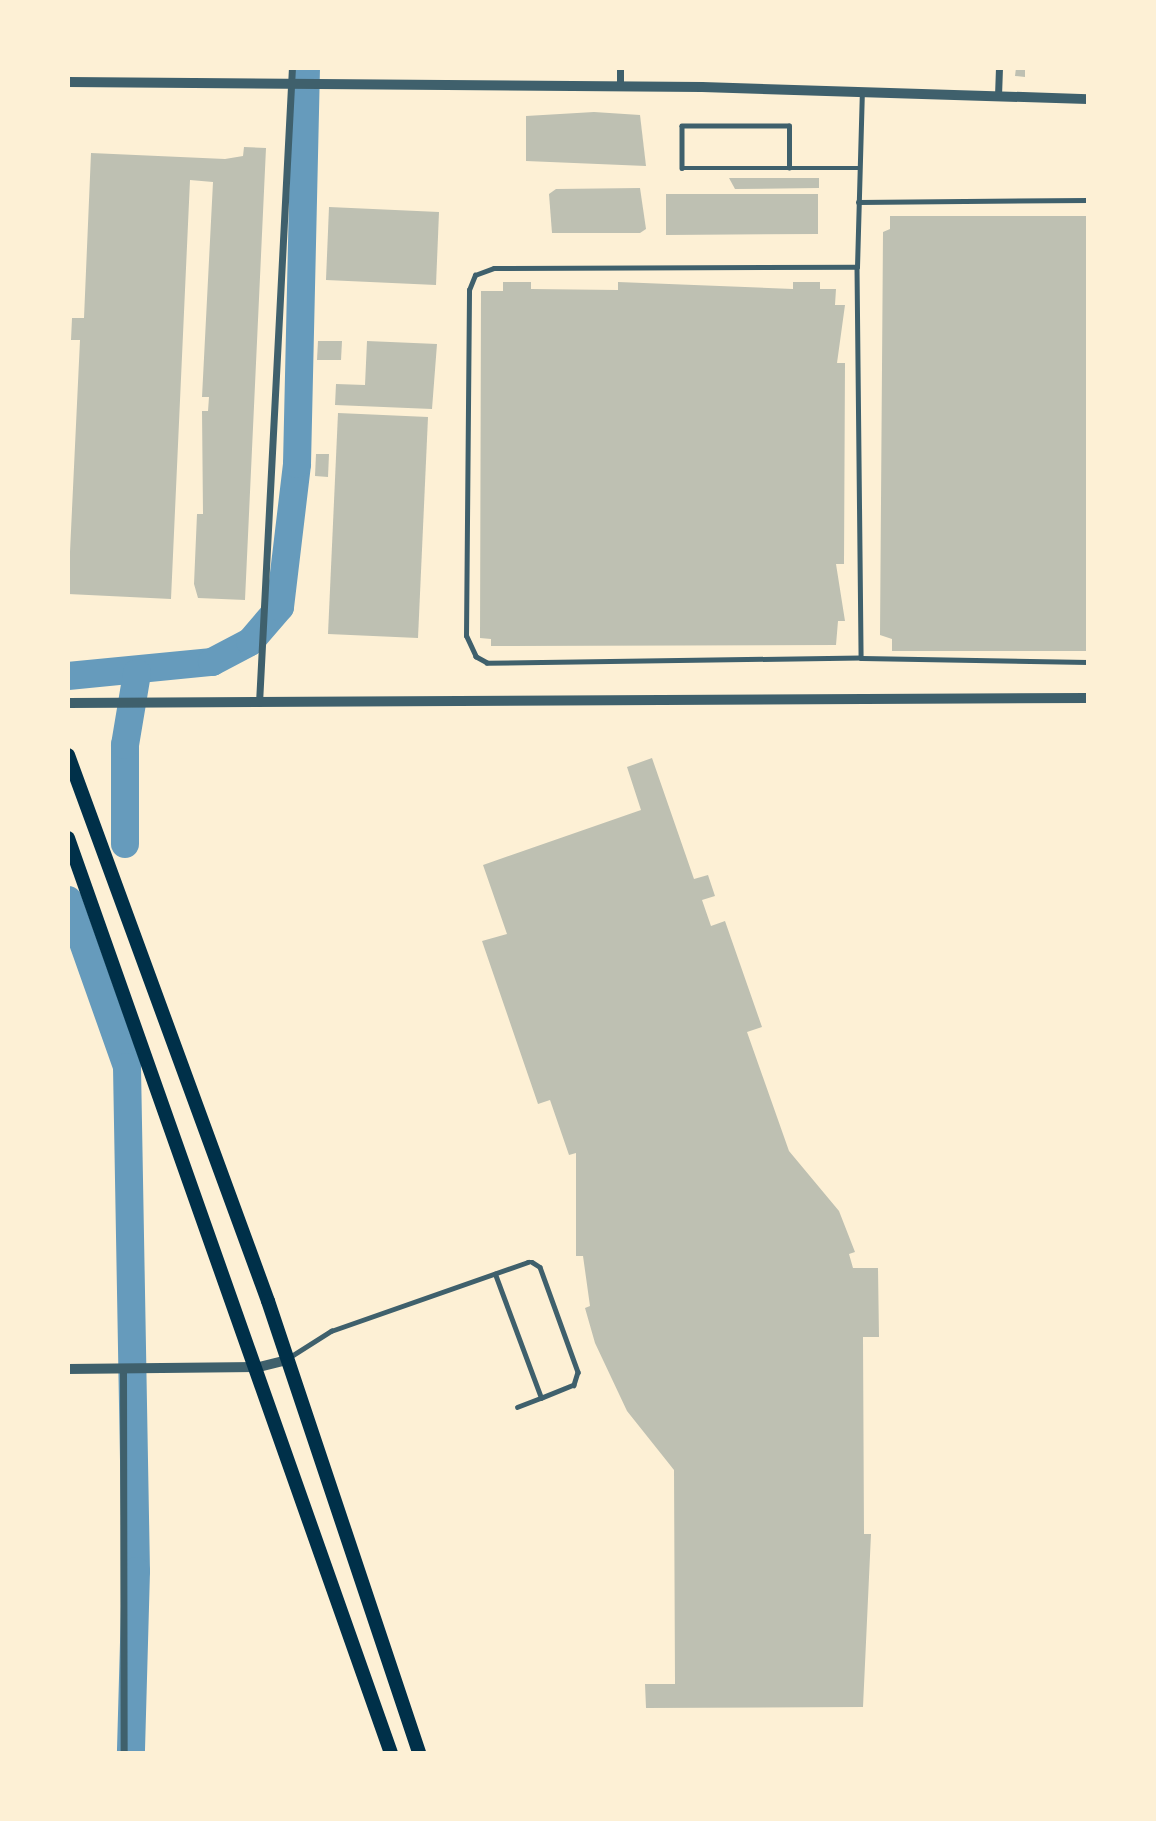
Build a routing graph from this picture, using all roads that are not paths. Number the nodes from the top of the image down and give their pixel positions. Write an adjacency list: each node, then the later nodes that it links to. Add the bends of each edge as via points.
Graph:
1 (292, 68): 5 (street)
2 (620, 68): 6 (street)
3 (999, 68): 8 (street)
4 (68, 82): 5 (street)
5 (292, 83): 6 (street); 19 (street)
6 (620, 87): 7 (street)
7 (862, 92): 8 (street); 11 (lane)
8 (998, 96): 9 (street)
9 (1088, 100)
10 (789, 167): 10 (lane, via 789,126 681,126 681,167); 11 (lane)
11 (859, 167): 13 (lane)
12 (1088, 200): 13 (lane)
13 (858, 202): 14 (lane)
14 (857, 267): 15 (lane); 15 (lane, via 494,268 475,275 468,290 466,636 471,652 487,663)
15 (861, 658): 16 (lane)
16 (1088, 662)
17 (1088, 698): 19 (street)
18 (68, 703): 19 (street)
19 (259, 703)
20 (68, 755): 24 (highway)
21 (68, 838): 22 (highway)
22 (71, 857): 25 (highway)
23 (495, 1274): 24 (lane, via 324,1334); 28 (lane); 28 (lane, via 528,1262 540,1268 579,1377)
24 (287, 1360): 25 (street); 32 (highway)
25 (259, 1367): 27 (street); 31 (highway)
26 (68, 1369): 27 (street)
27 (123, 1369): 30 (street)
28 (541, 1398): 29 (lane)
29 (517, 1408)
30 (124, 1753)
31 (390, 1753)
32 (419, 1753)

